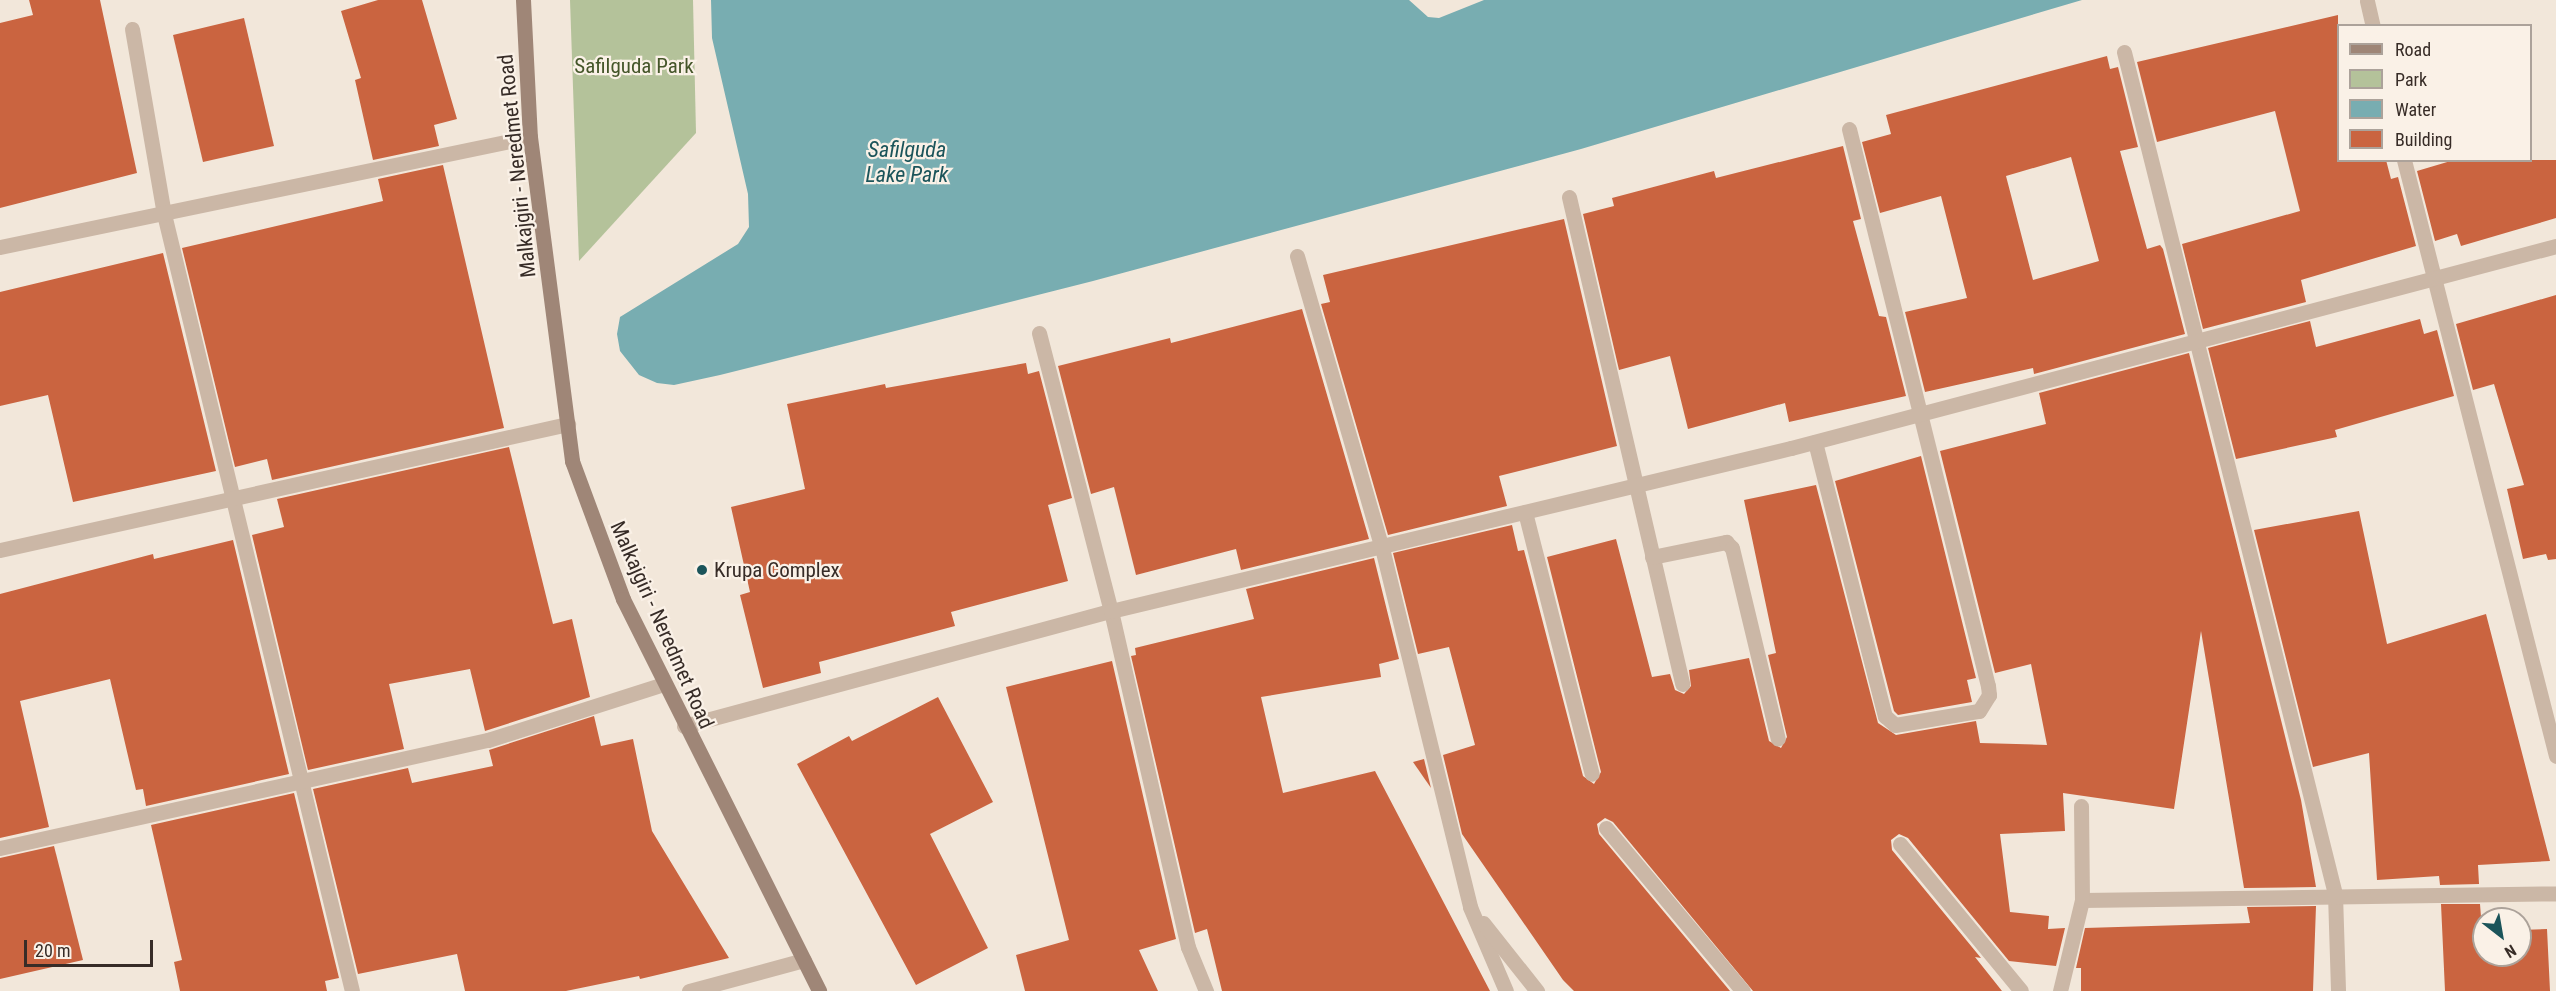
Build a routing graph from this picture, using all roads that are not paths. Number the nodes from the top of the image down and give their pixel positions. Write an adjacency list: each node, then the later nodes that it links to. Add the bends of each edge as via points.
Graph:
1 (523, 0): 7 (main road, Malkajgiri - Neredmet Road)
2 (2367, 1): 3 (street)
3 (2373, 24)
4 (132, 29): 10 (street)
5 (2124, 52): 16 (street)
6 (1849, 129): 17 (street)
7 (530, 137): 10 (street); 18 (main road, Malkajgiri - Neredmet Road)
8 (2404, 162): 14 (street)
9 (1569, 197): 20 (street)
10 (164, 214): 12 (street); 21 (street)
11 (2556, 246): 14 (street)
12 (0, 247)
13 (1298, 256): 23 (street)
14 (2432, 279): 16 (street); 31 (street)
15 (1039, 333): 26 (street)
16 (2197, 339): 17 (street); 39 (street)
17 (1922, 414): 19 (street); 19 (street, via 1988,686 1985,704 1971,714 1895,724 1885,716)
18 (568, 424): 21 (street); 27 (main road, Malkajgiri - Neredmet Road, via 572,461 590,517)
19 (1815, 442): 20 (street)
20 (1635, 483): 22 (street); 25 (street)
21 (234, 501): 24 (street); 33 (street)
22 (1525, 512): 23 (street); 32 (street)
23 (1382, 548): 26 (street); 41 (street)
24 (0, 550)
25 (1652, 557): 28 (street); 30 (street, via 1726,542 1732,548)
26 (1111, 611): 29 (street); 46 (street, via 1188,947)
27 (663, 684): 29 (main road, Malkajgiri - Neredmet Road); 33 (street, via 488,740)
28 (1682, 684)
29 (684, 726): 42 (main road, Malkajgiri - Neredmet Road)
30 (1778, 739)
31 (2556, 756)
32 (1592, 774)
33 (304, 782): 37 (street); 43 (street)
34 (2081, 806): 40 (street)
35 (1606, 828): 49 (street)
36 (1900, 844): 50 (street)
37 (0, 848)
38 (2556, 893): 39 (street)
39 (2336, 894): 40 (street); 52 (street)
40 (2082, 900): 51 (street)
41 (1470, 907): 47 (street); 48 (street)
42 (804, 960): 44 (street); 45 (main road, Malkajgiri - Neredmet Road)
43 (352, 991)
44 (689, 991)
45 (819, 991)
46 (1206, 991)
47 (1506, 991)
48 (1537, 991)
49 (1743, 991)
50 (2020, 991)
51 (2060, 991)
52 (2338, 991)

